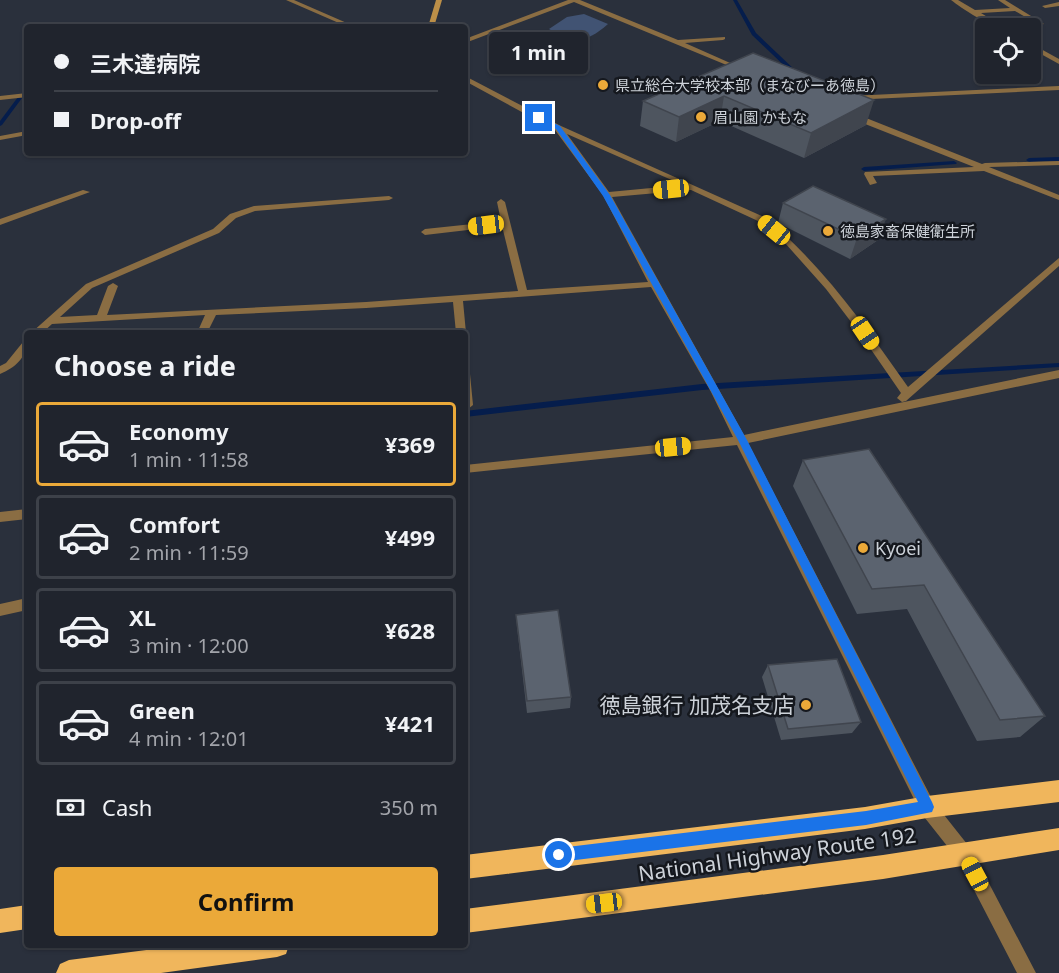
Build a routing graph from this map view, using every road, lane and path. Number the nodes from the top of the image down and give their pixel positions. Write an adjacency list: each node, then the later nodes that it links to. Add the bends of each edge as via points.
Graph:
1 (289, 0): 13 (street)
2 (439, 0): 14 (main road)
3 (574, 0): 16 (street); 17 (street)
4 (954, 0): 10 (street)
5 (1001, 0): 9 (street)
6 (1054, 0): 7 (street)
7 (1059, 4): 8 (street)
8 (1045, 6)
9 (1016, 9): 10 (street); 12 (street)
10 (972, 12): 11 (street)
11 (983, 18)
12 (1031, 18)
13 (346, 24)
14 (432, 24)
15 (723, 38): 17 (street)
16 (468, 40)
17 (678, 42): 20 (street)
18 (1041, 51): 19 (street)
19 (1059, 62)
20 (752, 73)
21 (468, 80): 25 (street)
22 (1059, 88): 29 (street, via 843,98 845,109)
23 (24, 95): 24 (street)
24 (0, 98)
25 (558, 128): 31 (street); 33 (street)
26 (24, 134): 27 (street)
27 (0, 138)
28 (1059, 163): 29 (street)
29 (983, 167): 30 (street, via 868,174); 35 (street)
30 (873, 183)
31 (692, 187): 33 (street); 54 (street, via 761,219 788,241 865,333)
32 (86, 192): 37 (street)
33 (607, 195): 41 (street)
34 (389, 198): 47 (street, via 254,209 233,216 216,231 89,286)
35 (1059, 198)
36 (501, 202): 38 (street)
37 (0, 222)
38 (506, 223): 39 (street); 43 (street)
39 (425, 232)
40 (1059, 261): 54 (street)
41 (654, 284): 43 (street); 56 (street)
42 (113, 286): 46 (street)
43 (523, 293): 44 (street)
44 (458, 298): 45 (street); 50 (street)
45 (212, 312): 46 (street); 49 (street)
46 (101, 319): 47 (street)
47 (49, 321): 48 (street)
48 (39, 330)
49 (203, 330)
50 (461, 330)
51 (24, 348): 52 (street, via 10,365)
52 (0, 370)
53 (1059, 374): 55 (street)
54 (906, 393): 55 (street)
55 (892, 410): 56 (street)
56 (742, 440): 57 (street); 63 (street)
57 (468, 469)
58 (24, 514): 59 (street)
59 (0, 517)
60 (24, 605): 61 (street)
61 (0, 610)
62 (1059, 791): 63 (highway, National Highway Route 192)
63 (927, 807): 65 (street); 66 (highway, National Highway Route 192, via 866,818)
64 (1059, 839): 65 (highway, National Highway Route 192)
65 (965, 855): 69 (highway, National Highway Route 192); 72 (street)
66 (468, 867)
67 (24, 917): 68 (highway)
68 (0, 921)
69 (468, 921)
70 (255, 948): 71 (highway)
71 (69, 973)
72 (1027, 973)

